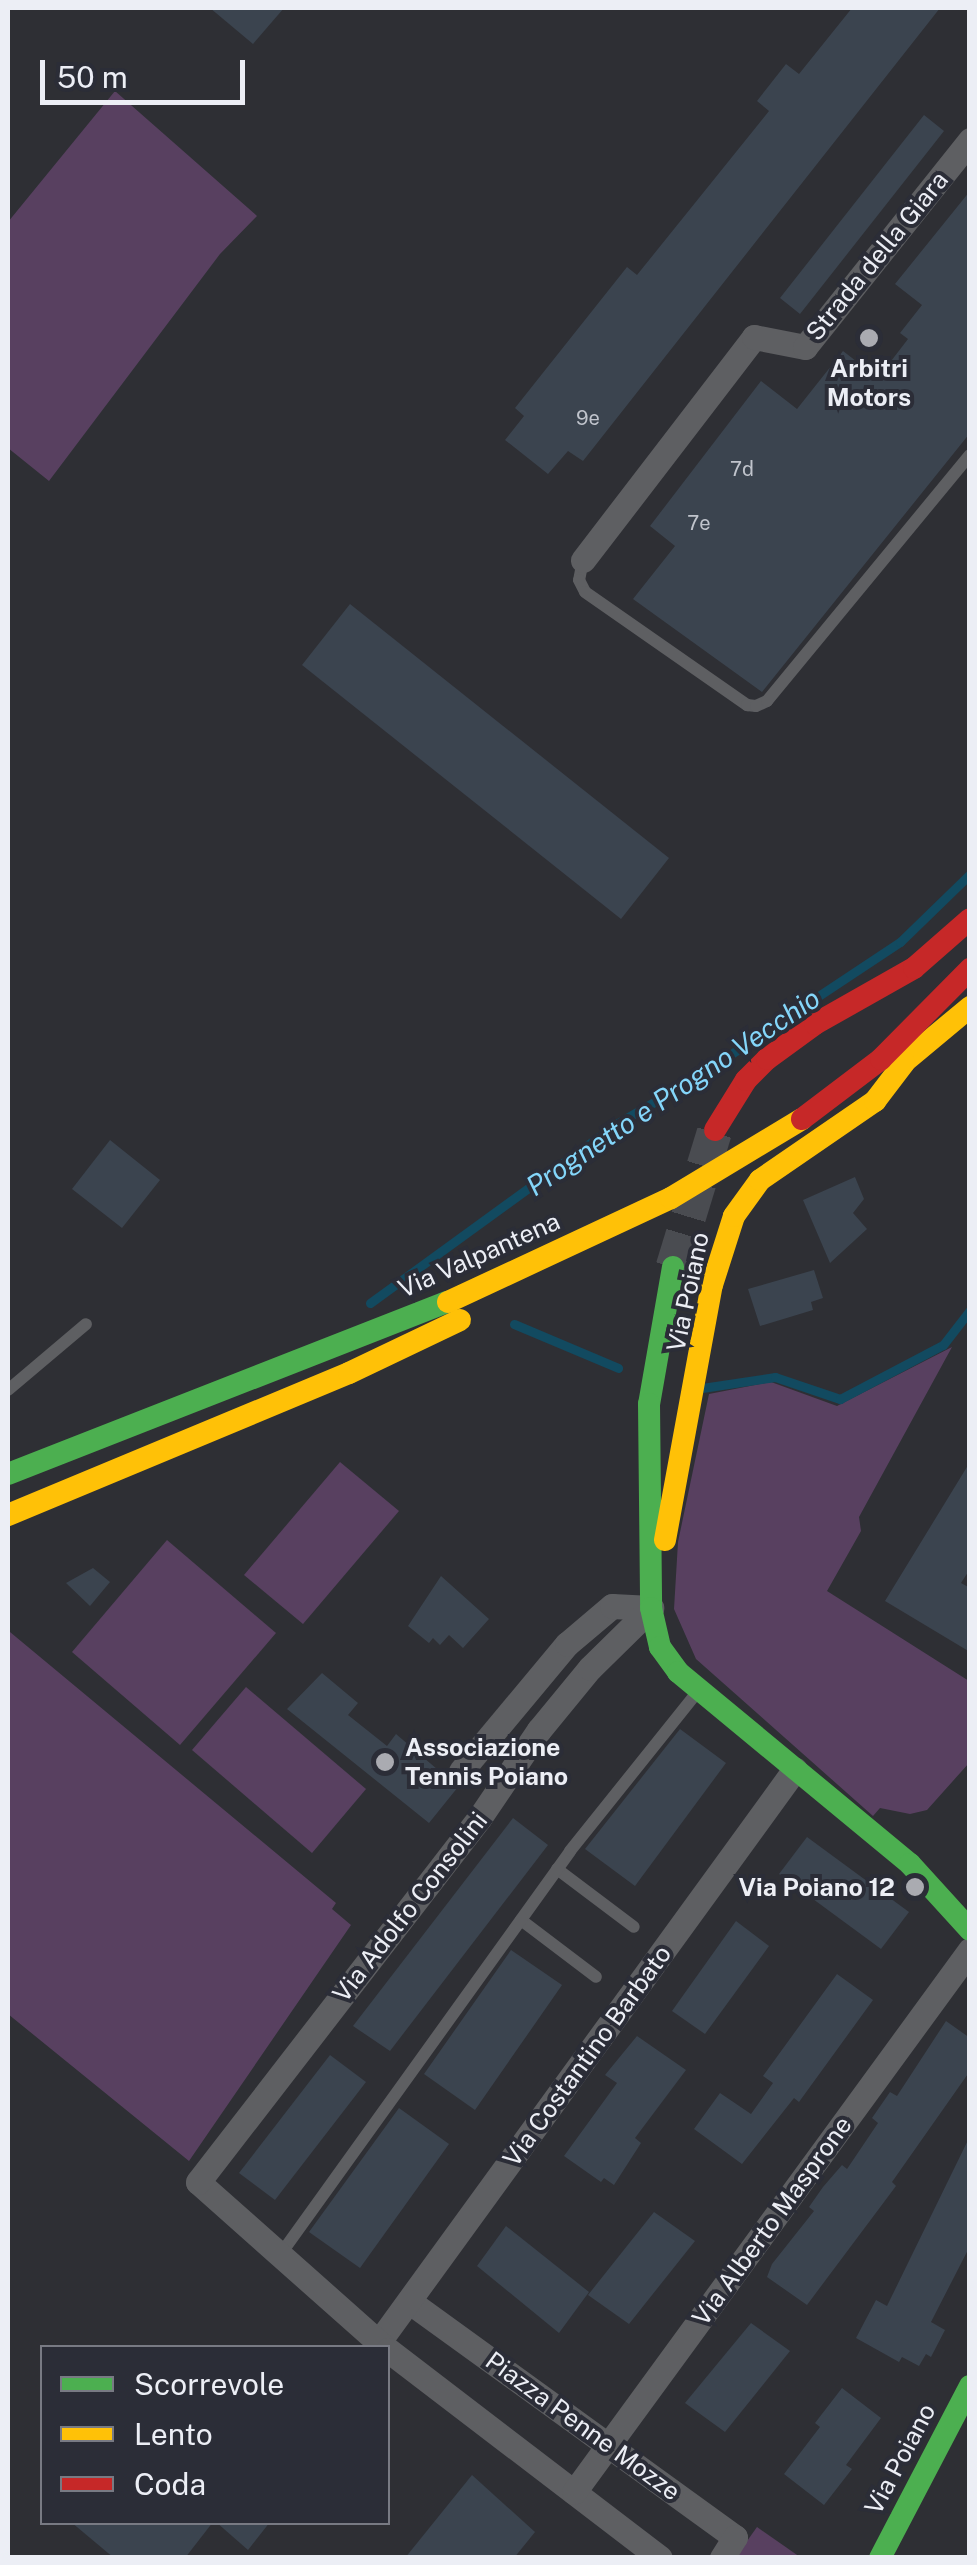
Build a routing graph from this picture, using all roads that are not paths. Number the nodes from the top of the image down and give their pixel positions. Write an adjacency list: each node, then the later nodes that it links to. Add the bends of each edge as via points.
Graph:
1 (970, 140): 3 (street, Strada della Giara, via 805,347 754,336)
2 (970, 455): 3 (lane, via 768,701 756,706 585,592 579,580)
3 (584, 560)
4 (970, 918): 8 (main road, via 914,968 777,1051 746,1080)
5 (970, 968): 12 (main road, Via Valpantena, via 880,1059 802,1119 671,1198 426,1312)
6 (970, 1007): 7 (main road)
7 (904, 1063): 13 (main road, via 715,1195 349,1373); 14 (main road, Via Poiano, via 875,1102 760,1180 734,1216 712,1285)
8 (715, 1130)
9 (673, 1267): 14 (main road, Via Poiano, via 649,1404)
10 (86, 1324): 11 (lane)
11 (8, 1390)
12 (8, 1474)
13 (8, 1515)
14 (652, 1608): 15 (main road, Via Poiano, via 660,1647); 17 (street, Via Adolfo Consolini, via 612,1606 567,1644); 24 (street, Via Adolfo Consolini, via 590,1668 540,1730 480,1818 198,2182)
15 (699, 1690): 16 (main road, Via Poiano); 18 (lane)
16 (795, 1769): 21 (main road, Via Poiano, via 910,1864); 25 (street, Via Costantino Barbato)
17 (461, 1770)
18 (557, 1869): 19 (lane); 20 (lane)
19 (521, 1920): 23 (lane); 24 (lane)
20 (634, 1926)
21 (970, 1930)
22 (970, 1950): 30 (street, Via Alberto Masprone)
23 (596, 1977)
24 (280, 2256): 26 (street, Via Adolfo Consolini)
25 (410, 2302): 27 (street, Via Costantino Barbato); 30 (street, Piazza Penne Mozze)
26 (382, 2345)
27 (385, 2345)
28 (390, 2352): 31 (street)
29 (970, 2386): 34 (main road, Via Poiano)
30 (609, 2444): 31 (street, Via Alberto Masprone); 33 (street, Piazza Penne Mozze, via 735,2537)
31 (574, 2492): 32 (street)
32 (660, 2558)
33 (722, 2558)
34 (880, 2558)

